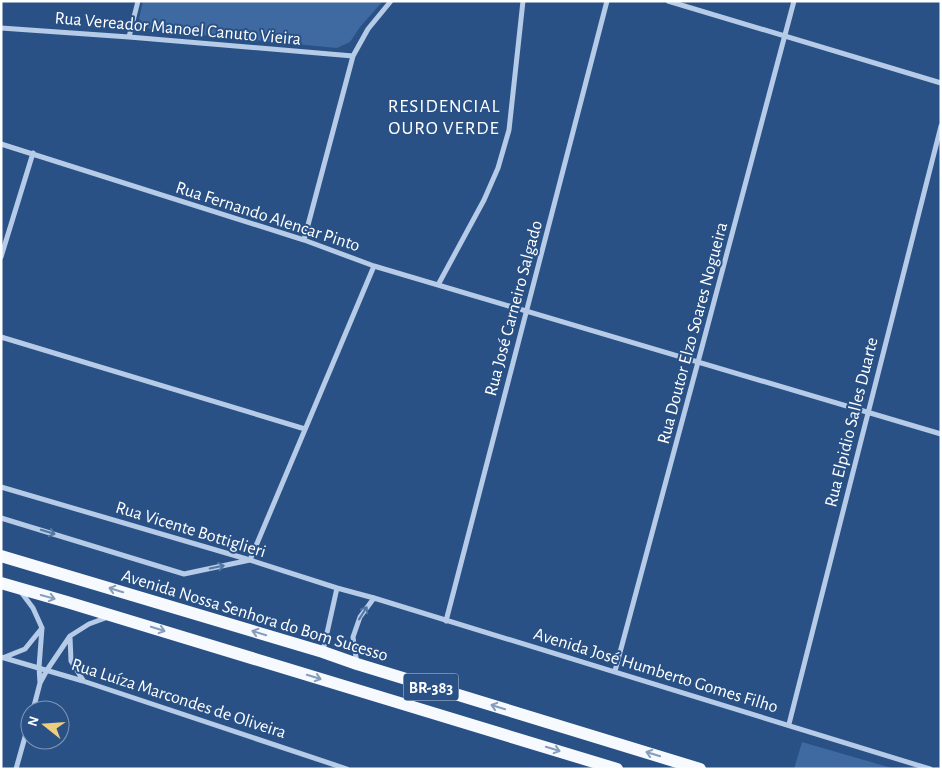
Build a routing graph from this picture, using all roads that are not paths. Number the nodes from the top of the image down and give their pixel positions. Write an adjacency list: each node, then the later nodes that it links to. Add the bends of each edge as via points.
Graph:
1 (138, 1): 9 (street)
2 (391, 1): 10 (street, via 368,28)
3 (523, 1): 18 (street, via 509,130 498,168)
4 (607, 1): 19 (street, Rua José Carneiro Salgado)
5 (668, 1): 8 (street)
6 (794, 1): 8 (street, Rua Doutor Elzo Soares Nogueira)
7 (1, 28): 9 (street, Rua Vereador Manoel Canuto Vieira)
8 (785, 36): 11 (street); 21 (street, Rua Doutor Elzo Soares Nogueira)
9 (129, 37): 10 (street, Rua Vereador Manoel Canuto Vieira)
10 (353, 56): 15 (street)
11 (941, 83)
12 (941, 126): 22 (street, Rua Elpidio Salles Duarte)
13 (1, 144): 14 (street, Rua Fernando Alencar Pinto)
14 (33, 154): 15 (street, Rua Fernando Alencar Pinto); 16 (street)
15 (304, 240): 17 (street, Rua Fernando Alencar Pinto)
16 (1, 257)
17 (374, 266): 18 (street, Rua Fernando Alencar Pinto); 23 (street)
18 (438, 285): 19 (street, Rua Fernando Alencar Pinto)
19 (527, 311): 21 (street, Rua Fernando Alencar Pinto); 34 (street, Rua José Carneiro Salgado)
20 (1, 337): 23 (street)
21 (698, 362): 22 (street, Rua Fernando Alencar Pinto); 42 (street, Rua Doutor Elzo Soares Nogueira)
22 (868, 412): 24 (street, Rua Fernando Alencar Pinto); 46 (street, Rua Elpidio Salles Duarte)
23 (305, 429): 28 (street)
24 (941, 434)
25 (1, 487): 28 (street, Rua Vicente Bottiglieri)
26 (1, 518): 28 (street, one-way to 28, via 184,574)
27 (1, 556): 37 (main road, Avenida Nossa Senhora do Bom Sucesso / BR-383, one-way to 27)
28 (250, 560): 30 (street, Rua Vicente Bottiglieri)
29 (1, 583): 31 (main road, BR-383)
30 (336, 588): 32 (street, Rua Vicente Bottiglieri); 37 (street)
31 (20, 589): 33 (main road, BR-383, one-way to 33); 35 (street)
32 (374, 598): 34 (street, Avenida José Humberto Gomes Filho); 39 (street, one-way to 32, via 353,637 360,617)
33 (112, 615): 36 (street); 50 (main road, BR-383, one-way to 50)
34 (446, 621): 42 (street, Avenida José Humberto Gomes Filho)
35 (42, 628): 38 (street, via 25,650); 40 (street)
36 (70, 636): 41 (street); 43 (street, via 72,661)
37 (323, 652): 39 (main road, Avenida Nossa Senhora do Bom Sucesso / BR-383)
38 (2, 657): 40 (street, Rua Luíza Marcondes de Oliveira)
39 (357, 664): 51 (main road, Avenida Nossa Senhora do Bom Sucesso / BR-383, one-way to 39)
40 (39, 667): 41 (street, Rua Luíza Marcondes de Oliveira); 44 (street)
41 (48, 670): 43 (street, Rua Luíza Marcondes de Oliveira); 44 (street)
42 (615, 672): 46 (street, Avenida José Humberto Gomes Filho)
43 (83, 681): 49 (street, Rua Luíza Marcondes de Oliveira)
44 (40, 683): 45 (street)
45 (36, 700)
46 (789, 724): 52 (street, Avenida José Humberto Gomes Filho)
47 (21, 750): 48 (street)
48 (16, 769)
49 (347, 769)
50 (617, 769)
51 (700, 769)
52 (930, 769)

